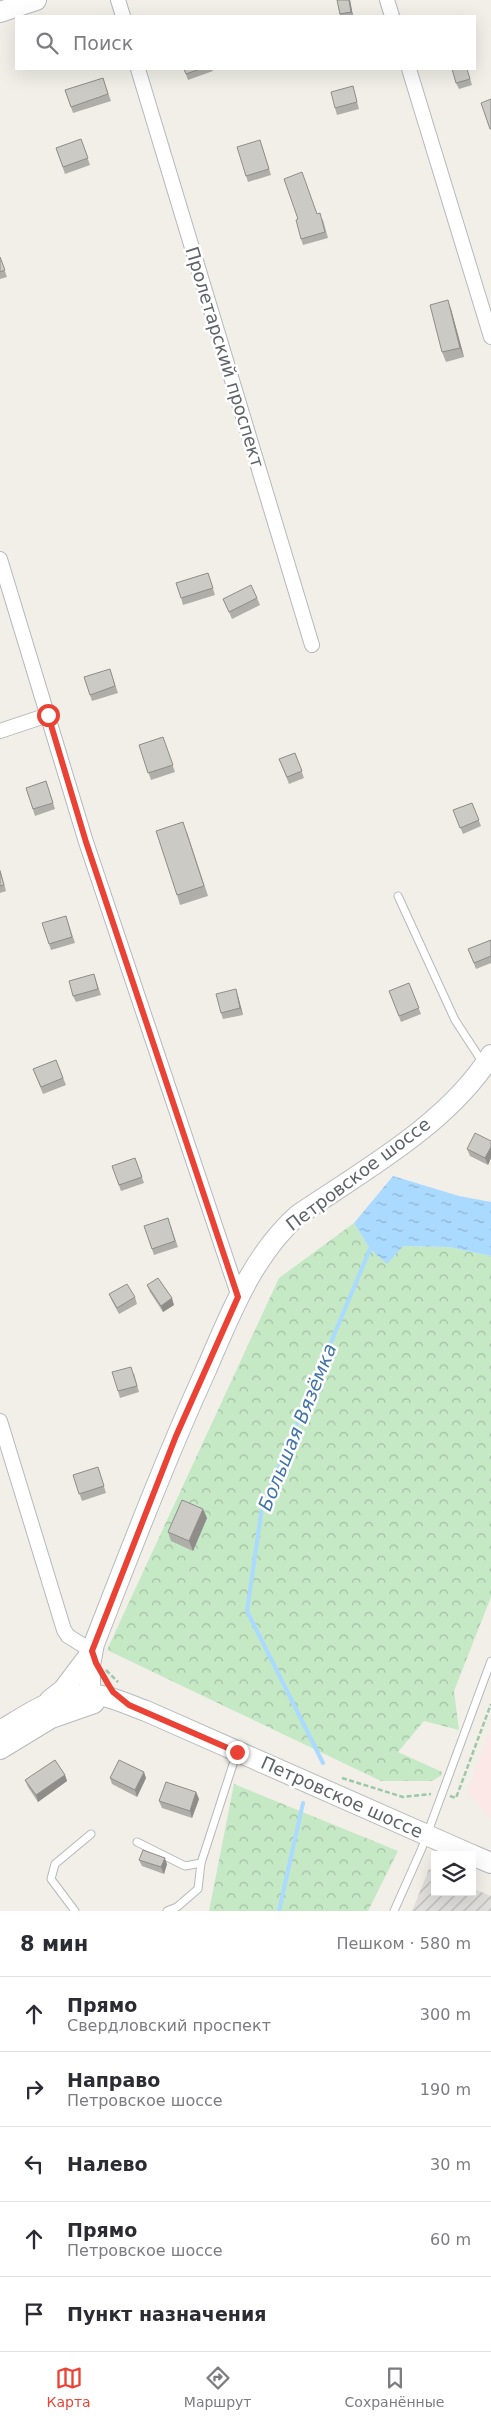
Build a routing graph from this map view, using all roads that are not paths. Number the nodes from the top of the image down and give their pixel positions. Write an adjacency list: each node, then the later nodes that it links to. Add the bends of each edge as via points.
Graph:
1 (36, 0): 4 (street)
2 (118, 0): 5 (street)
3 (388, 0): 6 (street)
4 (0, 12)
5 (122, 15)
6 (392, 15)
7 (138, 70): 11 (street, Пролетарский проспект)
8 (409, 70): 9 (street)
9 (491, 337)
10 (0, 559): 12 (street)
11 (312, 645)
12 (48, 715): 13 (street); 16 (street, via 86,842)
13 (0, 731)
14 (398, 896): 15 (lane, via 455,1020)
15 (488, 1060): 16 (street, Петровское шоссе, via 452,1102 408,1140 285,1227 255,1266)
16 (238, 1297): 18 (street, Петровское шоссе, via 176,1436)
17 (0, 1421): 18 (street, via 64,1630)
18 (98, 1659): 20 (street, Петровское шоссе, via 90,1665); 21 (street, via 96,1663 113,1692); 22 (street)
19 (491, 1661): 27 (lane)
20 (90, 1699): 21 (street, Петровское шоссе, via 110,1698); 22 (street, Петровское шоссе, via 62,1698); 24 (street)
21 (129, 1705): 25 (street, Петровское шоссе)
22 (39, 1708): 23 (street, Петровское шоссе)
23 (0, 1731)
24 (0, 1749)
25 (237, 1752): 27 (street, Петровское шоссе); 31 (lane)
26 (91, 1834): 33 (lane, via 55,1864 51,1878)
27 (427, 1835): 29 (street, Петровское шоссе); 35 (lane)
28 (137, 1842): 31 (lane, via 185,1866)
29 (463, 1851)
30 (476, 1857): 32 (street, Петровское шоссе)
31 (201, 1863): 34 (lane, via 198,1889 176,1908)
32 (491, 1863)
33 (75, 1911)
34 (167, 1911)
35 (394, 1911)

